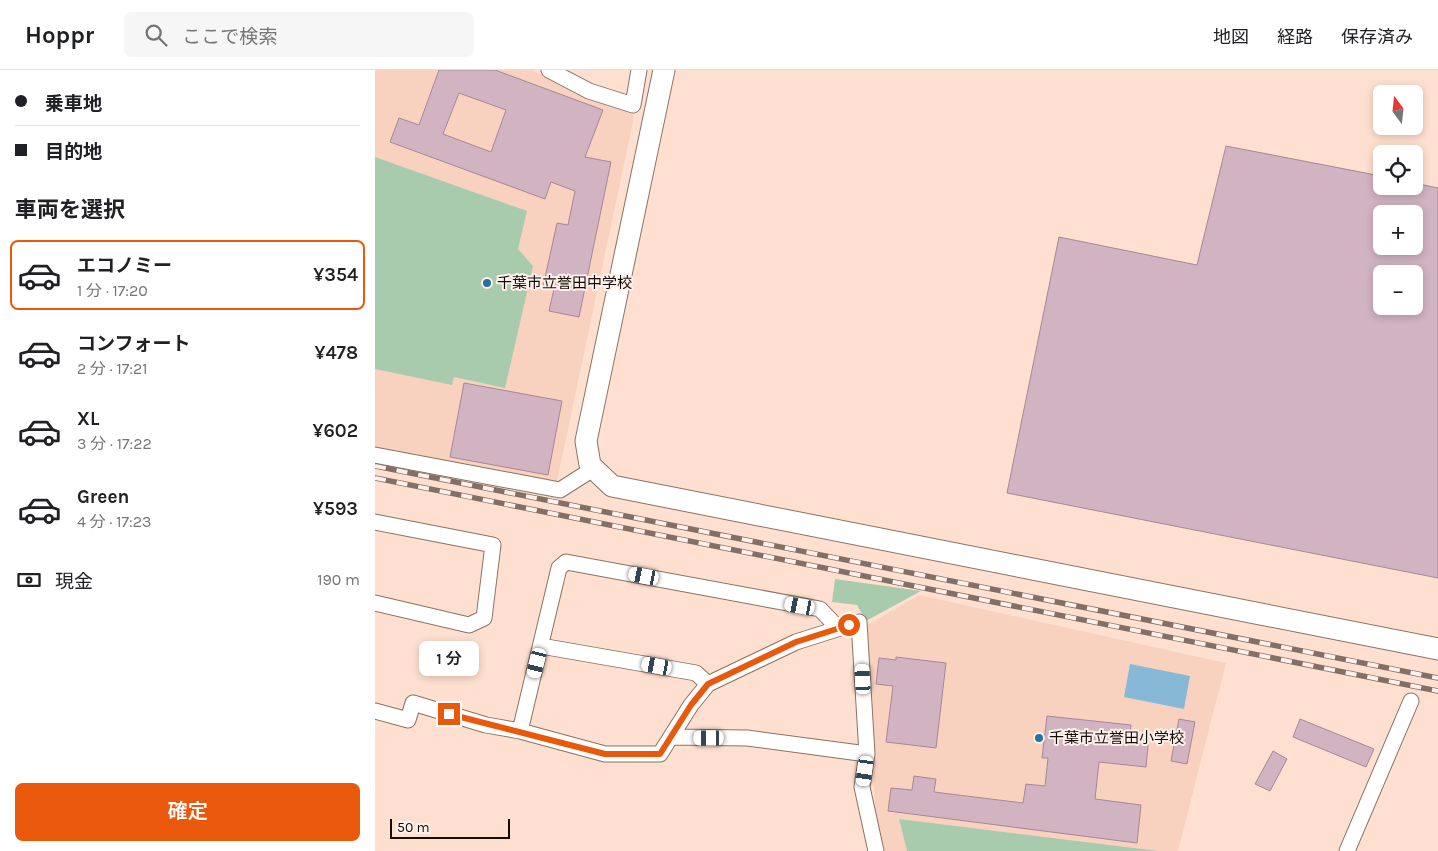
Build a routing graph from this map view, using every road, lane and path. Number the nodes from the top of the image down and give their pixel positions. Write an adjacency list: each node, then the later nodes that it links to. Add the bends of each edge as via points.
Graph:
1 (549, 70): 2 (street, via 589,91 633,105)
2 (639, 70)
3 (664, 70): 5 (street, via 586,441)
4 (375, 455): 5 (street, via 560,490)
5 (593, 468): 10 (street, via 612,486)
6 (375, 522): 7 (street, via 493,545 484,618 469,625)
7 (375, 603)
8 (838, 628): 9 (street, via 820,609 566,562 559,568); 11 (street, via 796,642); 16 (street, via 859,622)
9 (541, 646): 11 (street, via 695,673); 14 (street)
10 (1438, 649)
11 (708, 684): 15 (street)
12 (1411, 701): 18 (street)
13 (375, 711): 14 (street, via 408,720 413,703 486,725)
14 (520, 731): 15 (street, via 605,754 660,754)
15 (671, 737): 16 (street, via 747,738)
16 (867, 754): 17 (street, via 862,787)
17 (876, 851)
18 (1347, 851)

